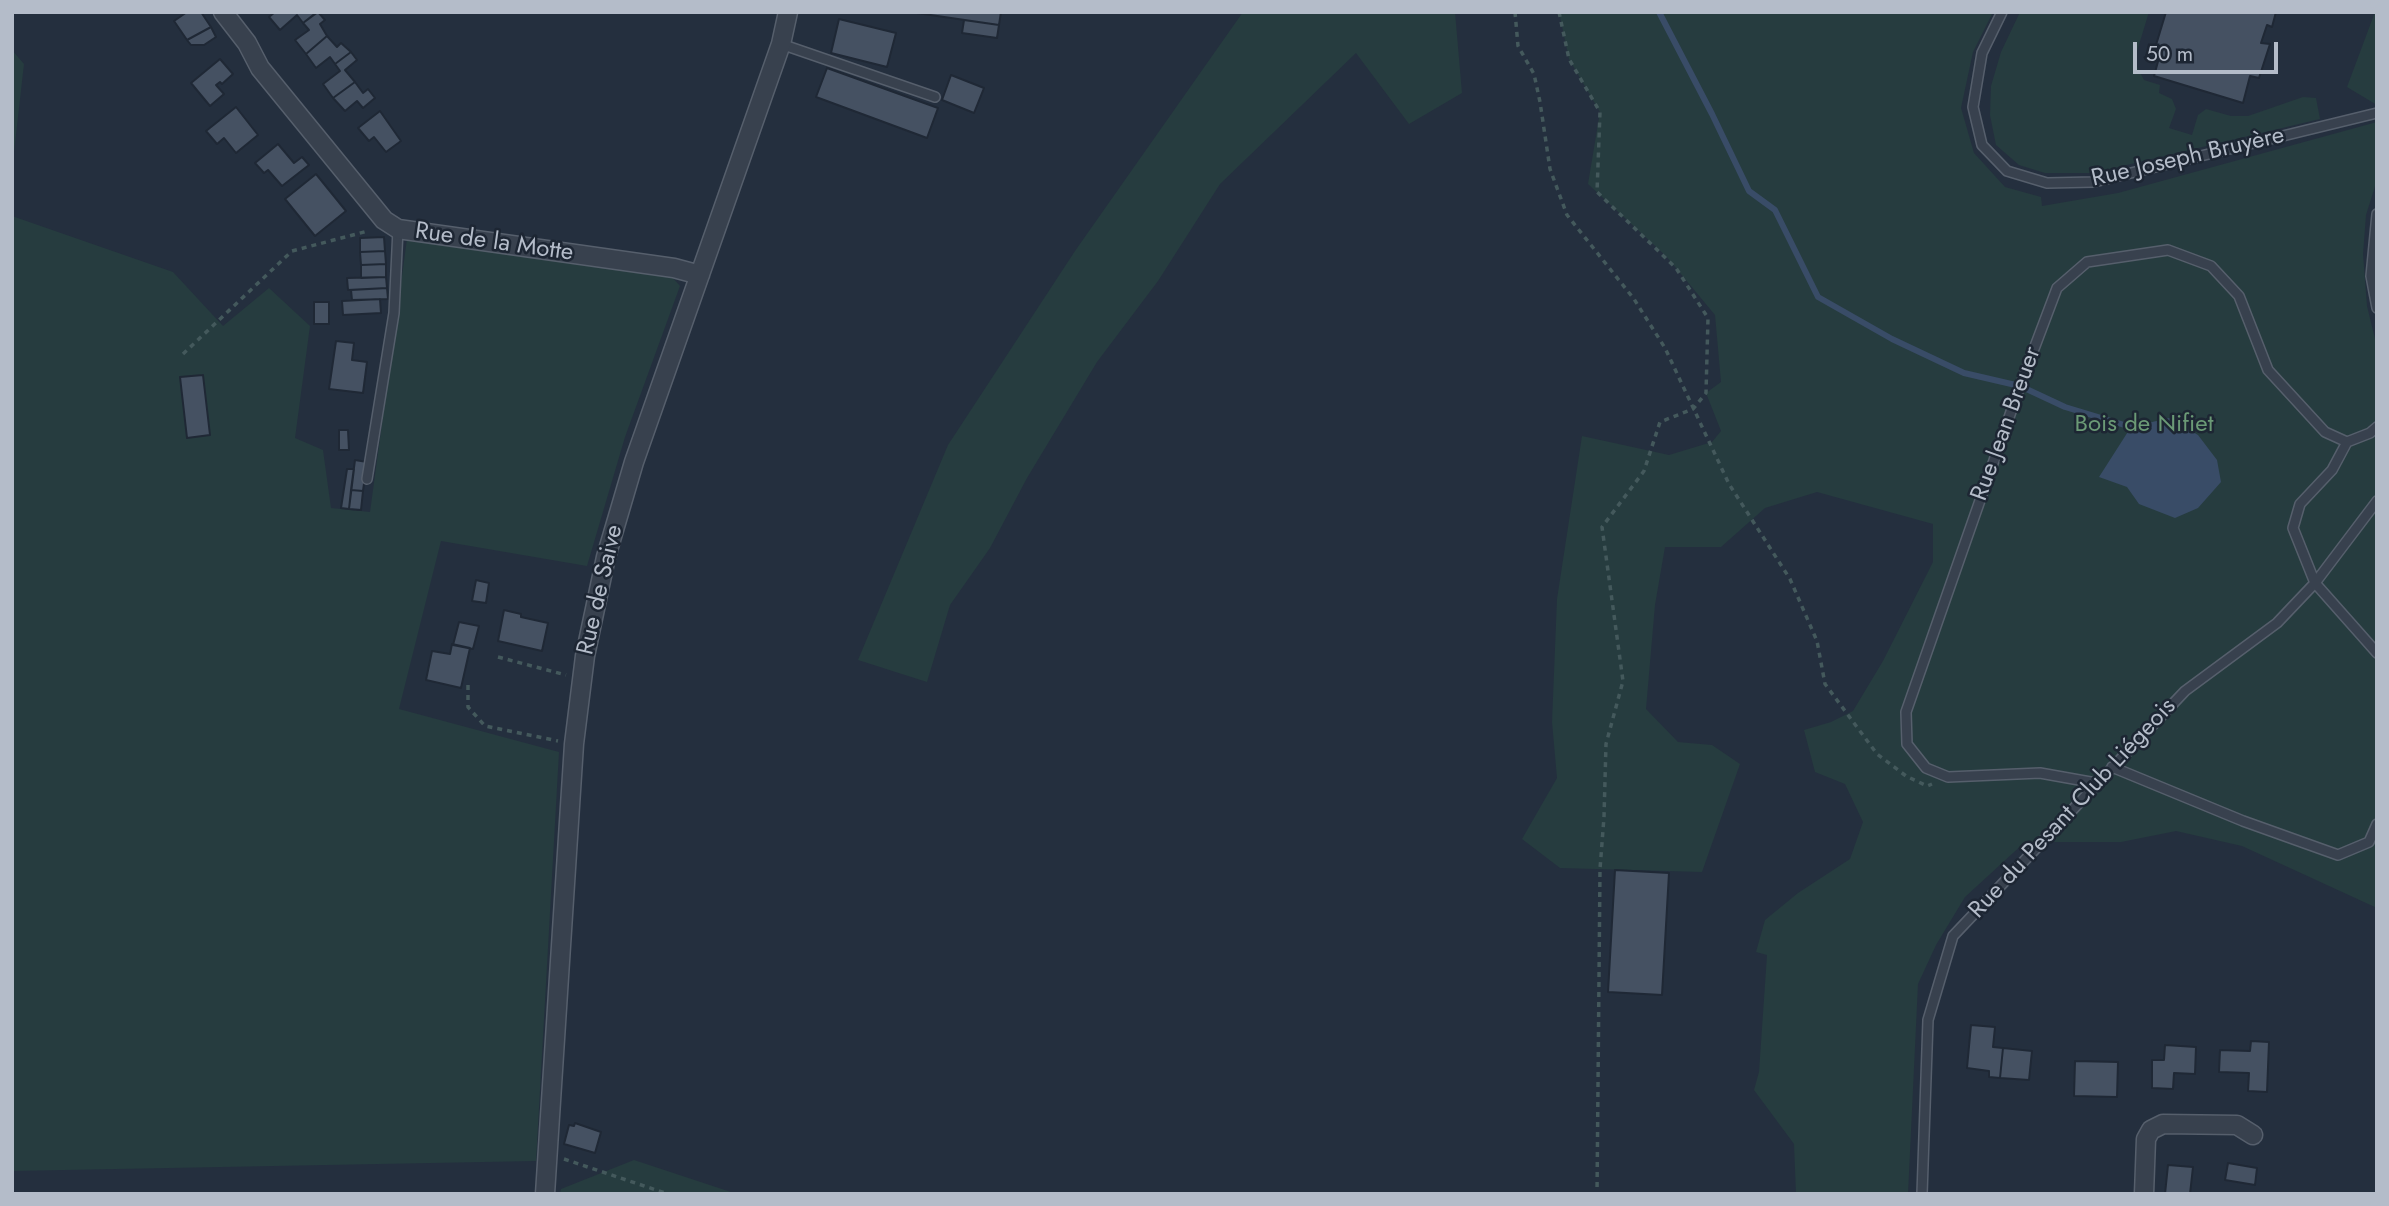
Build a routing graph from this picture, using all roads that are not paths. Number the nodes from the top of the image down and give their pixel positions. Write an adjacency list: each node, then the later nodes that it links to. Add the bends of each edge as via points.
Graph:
1 (223, 12): 8 (street, Rue de la Motte, via 260,68)
2 (788, 12): 4 (street, Rue de Saive)
3 (2003, 12): 6 (lane, Rue Joseph Bruyère, via 1982,53 1973,107 1982,145 2007,171 2047,183 2094,182)
4 (781, 44): 5 (lane); 9 (street, Rue de Saive)
5 (935, 97)
6 (2377, 113)
7 (2377, 214): 10 (lane, via 2371,276)
8 (391, 225): 9 (street, Rue de la Motte); 13 (lane, via 394,313)
9 (700, 275): 21 (street, Rue de Saive, via 630,474 606,556 581,679)
10 (2377, 308)
11 (2377, 427): 12 (lane)
12 (2347, 442): 15 (lane, via 2332,470 2300,504 2293,528); 18 (lane, Rue Jean Breuer, via 2325,432 2269,370 2239,296 2211,266 2168,250 2087,262 2057,288 1906,712 1907,744 1926,768 1948,778 2040,773)
13 (367, 479)
14 (2377, 501): 15 (lane, Rue du Pesant Club Liégeois)
15 (2315, 583): 16 (lane); 17 (lane, Rue du Pesant Club Liégeois, via 2277,623 2185,691)
16 (2377, 653)
17 (2112, 767): 18 (lane, Rue du Pesant Club Liégeois); 19 (lane, via 2338,855 2368,842)
18 (2096, 783): 22 (lane, Rue du Pesant Club Liégeois, via 1954,936 1928,1020)
19 (2377, 824)
20 (2253, 1135): 23 (street, via 2236,1125 2164,1124 2151,1130 2146,1139)
21 (545, 1194)
22 (1922, 1194)
23 (2144, 1194)

